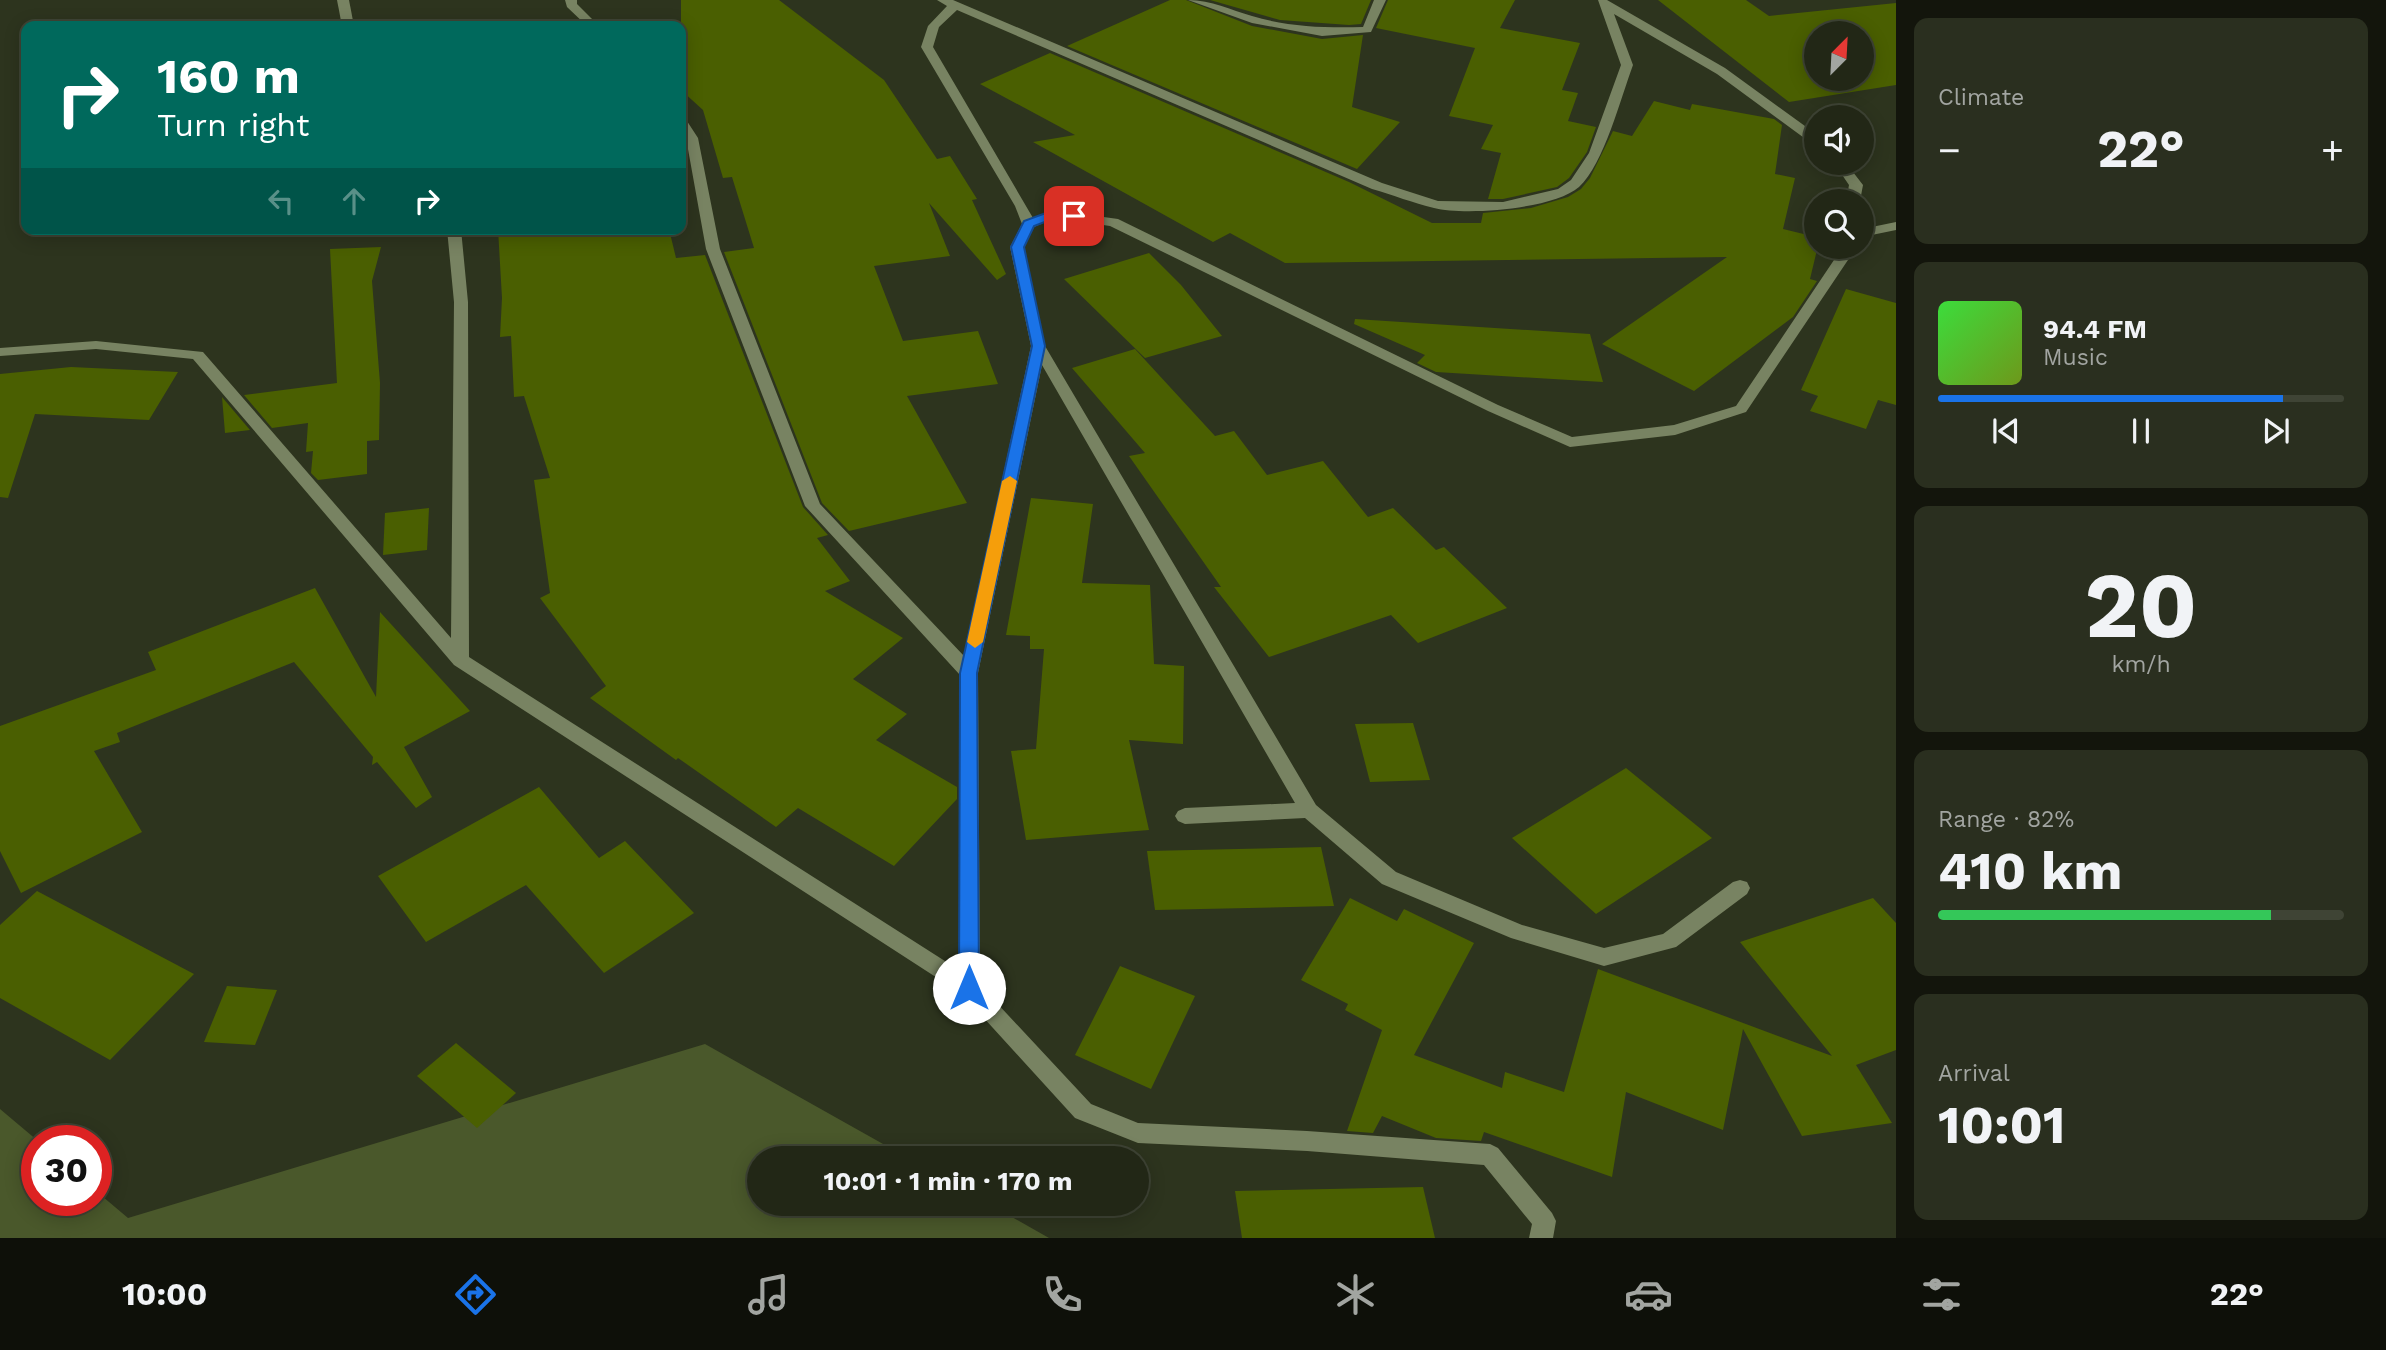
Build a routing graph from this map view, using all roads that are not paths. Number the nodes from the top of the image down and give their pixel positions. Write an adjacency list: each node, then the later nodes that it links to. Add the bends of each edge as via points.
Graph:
1 (343, 0): 7 (street)
2 (571, 0): 8 (street)
3 (1194, 0): 4 (street, via 1252,20 1322,32 1367,30)
4 (1380, 0)
5 (949, 2): 6 (street, via 1377,186 1437,205 1503,206 1563,192 1576,183 1595,153 1627,65); 11 (street, via 927,47)
6 (1602, 2): 10 (street, via 1721,71)
7 (347, 21)
8 (588, 21)
9 (686, 129): 21 (street, via 692,138 713,249 813,506)
10 (1804, 131)
11 (1022, 206): 12 (street); 13 (street)
12 (1054, 214): 13 (street); 17 (street, via 1113,222 1570,442 1675,430 1741,409)
13 (1029, 224): 18 (street, via 1017,247)
14 (1896, 226): 15 (street)
15 (1874, 231)
16 (455, 235): 20 (street, via 461,302)
17 (1842, 259)
18 (1038, 346): 21 (street); 22 (street)
19 (0, 352): 20 (street, via 96,345 198,355)
20 (460, 660): 25 (street)
21 (968, 673): 25 (street)
22 (1308, 810): 23 (street); 24 (street, via 1389,878 1518,932 1604,957 1669,941)
23 (1185, 816)
24 (1740, 888)
25 (969, 988): 26 (street, via 1083,1111 1138,1133 1490,1155 1544,1220)
26 (1542, 1238)

